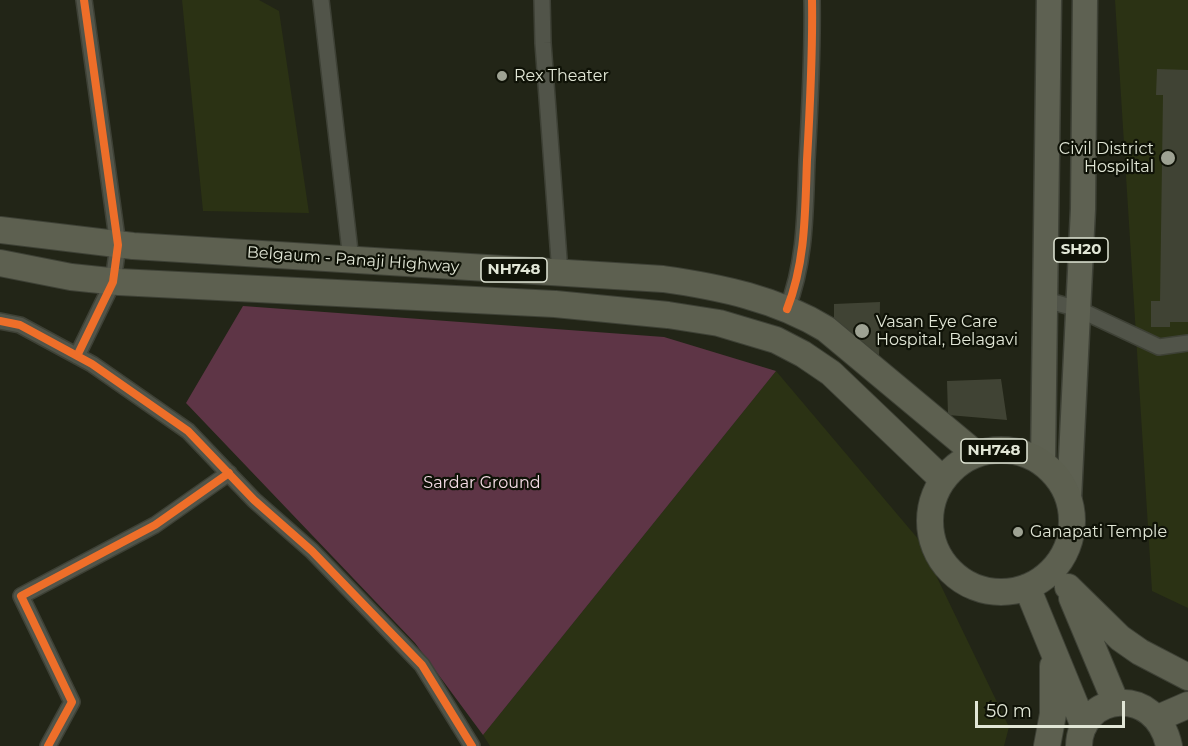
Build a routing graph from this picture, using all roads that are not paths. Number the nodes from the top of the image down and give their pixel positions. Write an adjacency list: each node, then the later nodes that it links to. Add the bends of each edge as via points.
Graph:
1 (84, 0): 8 (street)
2 (321, 0): 9 (street)
3 (542, 0): 11 (street)
4 (812, 0): 14 (street, via 803,253)
5 (1049, 0): 13 (main road, SH20)
6 (1084, 0): 15 (main road, SH20, via 1083,209)
7 (0, 230): 8 (highway, Belgaum - Panaji Highway / NH748)
8 (118, 245): 9 (highway, Belgaum - Panaji Highway / NH748); 12 (street)
9 (351, 260): 11 (highway, Belgaum - Panaji Highway / NH748)
10 (0, 263): 12 (highway, Belgaum - Panaji Highway / NH748)
11 (560, 273): 14 (highway, Belgaum - Panaji Highway / NH748, via 699,284)
12 (113, 282): 18 (street); 22 (highway, Belgaum - Panaji Highway / NH748, via 555,304 719,323 776,340 831,373)
13 (1046, 300): 15 (street); 20 (main road, SH20)
14 (787, 309): 19 (highway, Belgaum - Panaji Highway / NH748, via 826,329)
15 (1078, 309): 17 (street, via 1158,347); 23 (main road, SH20)
16 (0, 321): 18 (street, via 20,325)
17 (1188, 343)
18 (77, 356): 21 (street, via 188,431)
19 (976, 454): 20 (highway, NH748, via 1011,451); 22 (highway, NH748)
20 (1043, 464): 23 (highway, NH748, via 1059,479)
21 (229, 473): 33 (street, via 155,525 21,596 72,702); 34 (street, via 312,551 422,665)
22 (943, 480): 25 (highway, NH748, via 930,518 941,558 970,585 1008,592)
23 (1069, 499): 24 (highway, NH748, via 1072,528)
24 (1063, 576): 25 (highway, NH748, via 1044,578); 27 (highway, via 1120,638); 28 (highway)
25 (1027, 587): 26 (highway)
26 (1053, 652): 31 (highway); 35 (highway, via 1053,714)
27 (1188, 677)
28 (1116, 703): 30 (highway, via 1146,708); 31 (highway, via 1092,715)
29 (1188, 705): 30 (highway)
30 (1158, 718): 36 (highway)
31 (1081, 736)
32 (1188, 739): 36 (highway)
33 (48, 746)
34 (472, 746)
35 (1047, 746)
36 (1171, 746)

